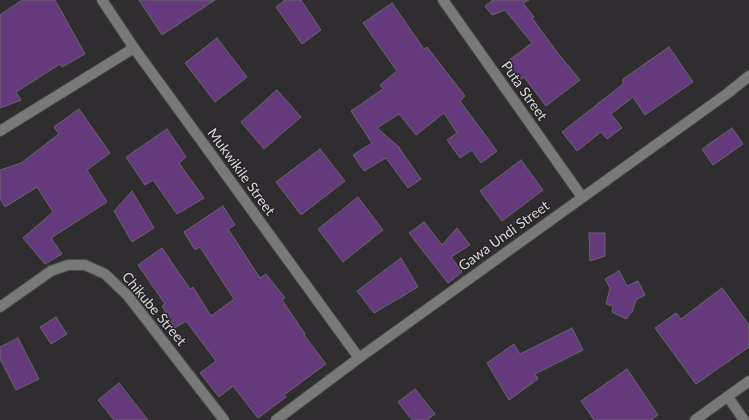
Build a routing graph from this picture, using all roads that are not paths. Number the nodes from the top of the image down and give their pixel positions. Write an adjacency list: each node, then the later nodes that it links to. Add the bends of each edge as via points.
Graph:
1 (102, 0): 3 (street, Mukwikile Street)
2 (443, 0): 6 (street, Puta Street)
3 (134, 48): 5 (street); 8 (street, Mukwikile Street)
4 (749, 76): 6 (street, Gawa Undi Street)
5 (0, 131)
6 (582, 197): 8 (street, Gawa Undi Street)
7 (0, 307): 11 (street, Chikube Street, via 51,271 68,265 85,265 105,274 128,296)
8 (359, 358): 12 (street, Gawa Undi Street)
9 (749, 381): 10 (street)
10 (728, 397): 13 (street); 14 (street)
11 (224, 420)
12 (276, 420)
13 (695, 420)
14 (744, 420)

